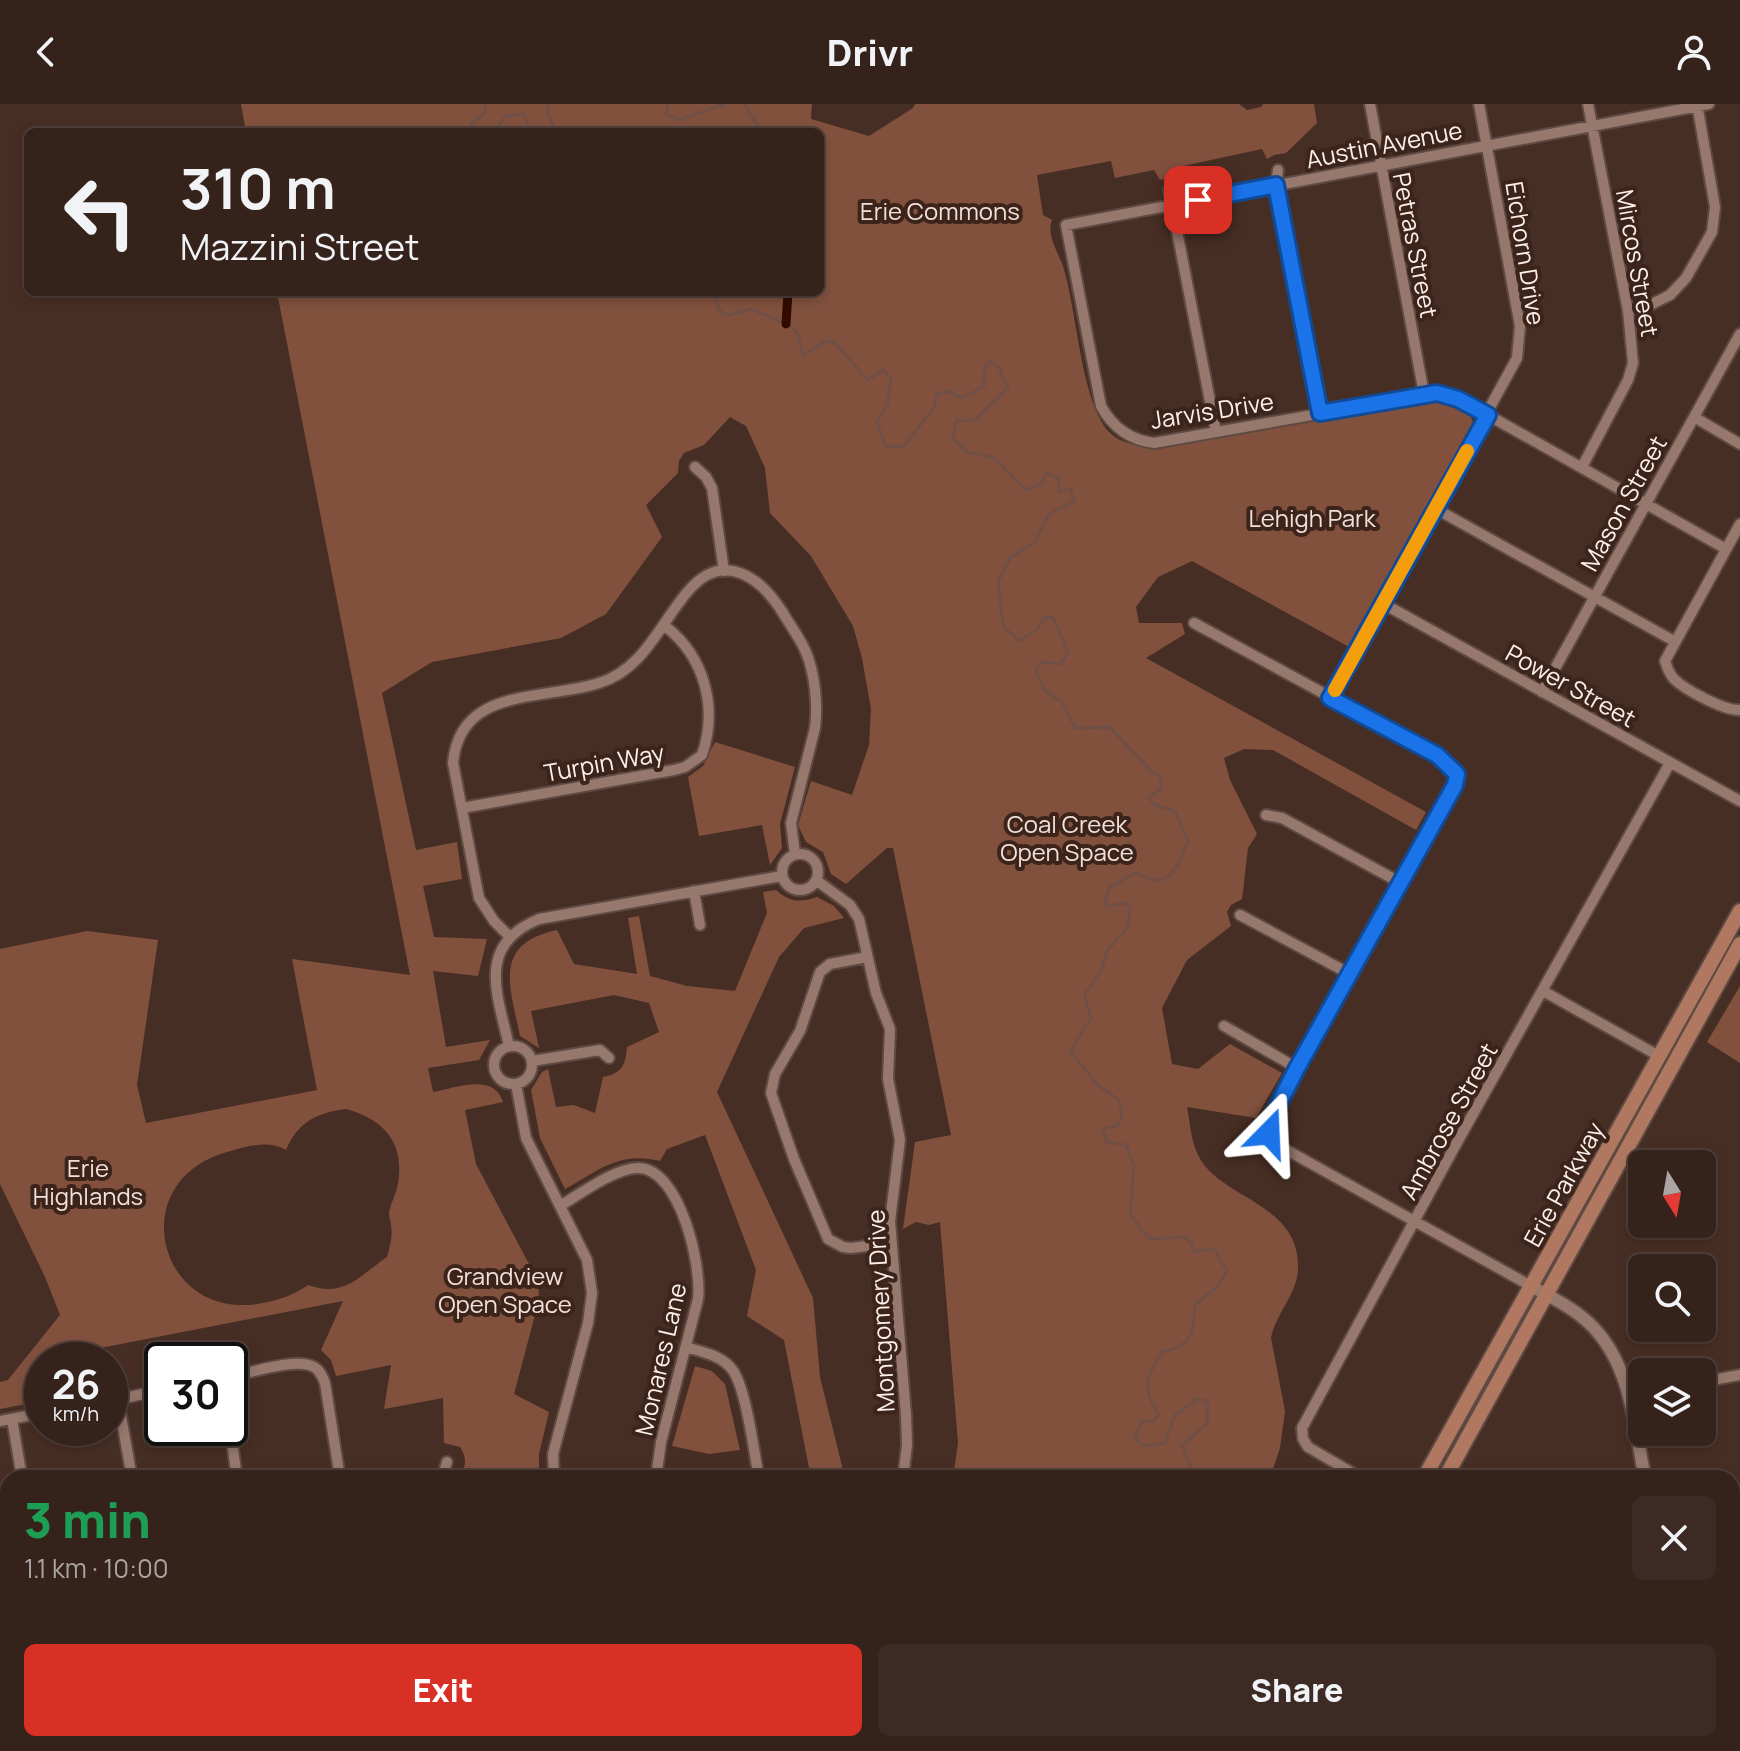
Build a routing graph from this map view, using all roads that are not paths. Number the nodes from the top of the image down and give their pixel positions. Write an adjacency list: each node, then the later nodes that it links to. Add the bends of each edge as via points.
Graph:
1 (1370, 104): 8 (street, Petras Street)
2 (1479, 104): 7 (street, Eichorn Drive)
3 (1588, 104): 6 (street, Mircos Street)
4 (1709, 104): 5 (street, Austin Avenue)
5 (1697, 105): 6 (street, Austin Avenue); 14 (street, via 1715,207 1712,232 1670,295)
6 (1592, 126): 7 (street, Austin Avenue); 14 (street, Mircos Street)
7 (1487, 145): 8 (street, Austin Avenue); 18 (street, Eichorn Drive, via 1520,334 1517,358)
8 (1381, 166): 10 (street, Austin Avenue); 16 (street, Petras Street)
9 (1278, 170): 10 (street)
10 (1276, 185): 12 (street, Austin Avenue); 17 (street)
11 (1169, 190): 12 (street)
12 (1172, 205): 13 (street, Austin Avenue); 20 (street)
13 (1066, 225): 20 (street, Jarvis Drive, via 1101,406 1108,418 1126,435 1154,443)
14 (1628, 311): 23 (street, Mircos Street, via 1633,363 1628,380)
15 (1740, 334): 19 (street, Mason Street)
16 (1424, 394): 17 (street, Jarvis Drive); 18 (street, Jarvis Drive, via 1446,395)
17 (1320, 413): 20 (street, Jarvis Drive)
18 (1488, 415): 23 (street, Jarvis Drive); 25 (street, Eichorn Drive)
19 (1694, 417): 21 (street); 24 (street, Mason Street)
20 (1216, 432)
21 (1740, 444)
22 (695, 467): 28 (street, via 712,488)
23 (1582, 467): 24 (street, Jarvis Drive)
24 (1646, 504): 27 (street, Jarvis Drive); 29 (street, Mason Street)
25 (1436, 509): 29 (street); 30 (street, Eichorn Drive)
26 (1740, 524): 27 (street)
27 (1726, 549): 33 (street)
28 (724, 571): 32 (street, via 689,589); 41 (street, via 750,577 771,594 809,662 817,712 791,823)
29 (1593, 598): 33 (street); 34 (street, Mason Street)
30 (1382, 603): 34 (street, Power Street); 35 (street, Eichorn Drive)
31 (1194, 623): 35 (street)
32 (665, 626): 39 (street, via 615,677 491,705 469,720 455,746 453,763); 39 (street, Turpin Way, via 682,643 706,684 711,713 702,755 674,770)
33 (1674, 641): 36 (street, via 1665,661 1673,678 1729,711)
34 (1542, 692): 37 (street, Power Street)
35 (1330, 698): 44 (street, via 1437,755 1457,774)
36 (1740, 710)
37 (1670, 763): 38 (street, Power Street); 53 (street, Ambrose Street)
38 (1740, 801)
39 (462, 808): 49 (street, via 479,898)
40 (1266, 815): 44 (street, via 1282,818)
41 (795, 854): 42 (street, via 783,865); 43 (street, via 807,854 816,862)
42 (782, 876): 43 (street, via 801,890); 45 (street)
43 (816, 880): 51 (street, Montgomery Drive, via 850,905 859,919)
44 (1401, 883): 52 (street)
45 (692, 891): 48 (street); 49 (street, via 539,919)
46 (1740, 911): 56 (main road, Erie Parkway)
47 (1240, 915): 52 (street)
48 (700, 925)
49 (509, 936): 55 (street, via 495,972)
50 (1740, 944): 65 (main road, Erie Parkway)
51 (867, 957): 63 (street, Montgomery Drive, via 890,1029 888,1079 900,1140); 63 (street, via 830,964 820,972 771,1093 828,1239 851,1248)
52 (1350, 974): 59 (street)
53 (1543, 991): 56 (street); 62 (street, Ambrose Street)
54 (1224, 1026): 59 (street)
55 (509, 1046): 58 (street, via 526,1050); 60 (street, via 497,1053 494,1067 504,1082)
56 (1659, 1056): 64 (main road, Erie Parkway)
57 (609, 1058): 58 (street, via 600,1050)
58 (532, 1061): 60 (street, via 529,1076)
59 (1297, 1068): 62 (street, via 1269,1123 1274,1143)
60 (516, 1084): 61 (street, via 526,1138)
61 (560, 1206): 66 (street, Monares Lane, via 620,1172 644,1169 663,1180 674,1195 698,1264 698,1299); 83 (street, via 587,1260 592,1293 553,1454)
62 (1415, 1223): 64 (street); 87 (street, Ambrose Street, via 1302,1428 1308,1447)
63 (891, 1243): 86 (street, Montgomery Drive, via 906,1415)
64 (1531, 1286): 65 (street); 88 (main road, Erie Parkway)
65 (1546, 1294): 70 (street, via 1593,1327); 89 (main road, Erie Parkway)
66 (686, 1347): 84 (street, Monares Lane); 85 (street, via 712,1355 734,1371)
67 (248, 1373): 81 (street, via 297,1363 318,1369 325,1383)
68 (1740, 1375): 69 (street)
69 (1716, 1379)
70 (1628, 1380)
71 (24, 1417): 72 (street)
72 (12, 1419): 73 (street); 78 (street)
73 (0, 1421)
74 (125, 1446): 79 (street)
75 (233, 1446): 80 (street)
76 (1642, 1446): 90 (street)
77 (447, 1462): 82 (street)
78 (21, 1470)
79 (130, 1470)
80 (236, 1470)
81 (339, 1470)
82 (444, 1470)
83 (554, 1470)
84 (657, 1470)
85 (757, 1470)
86 (904, 1470)
87 (1347, 1470)
88 (1428, 1470)
89 (1449, 1470)
90 (1644, 1470)

